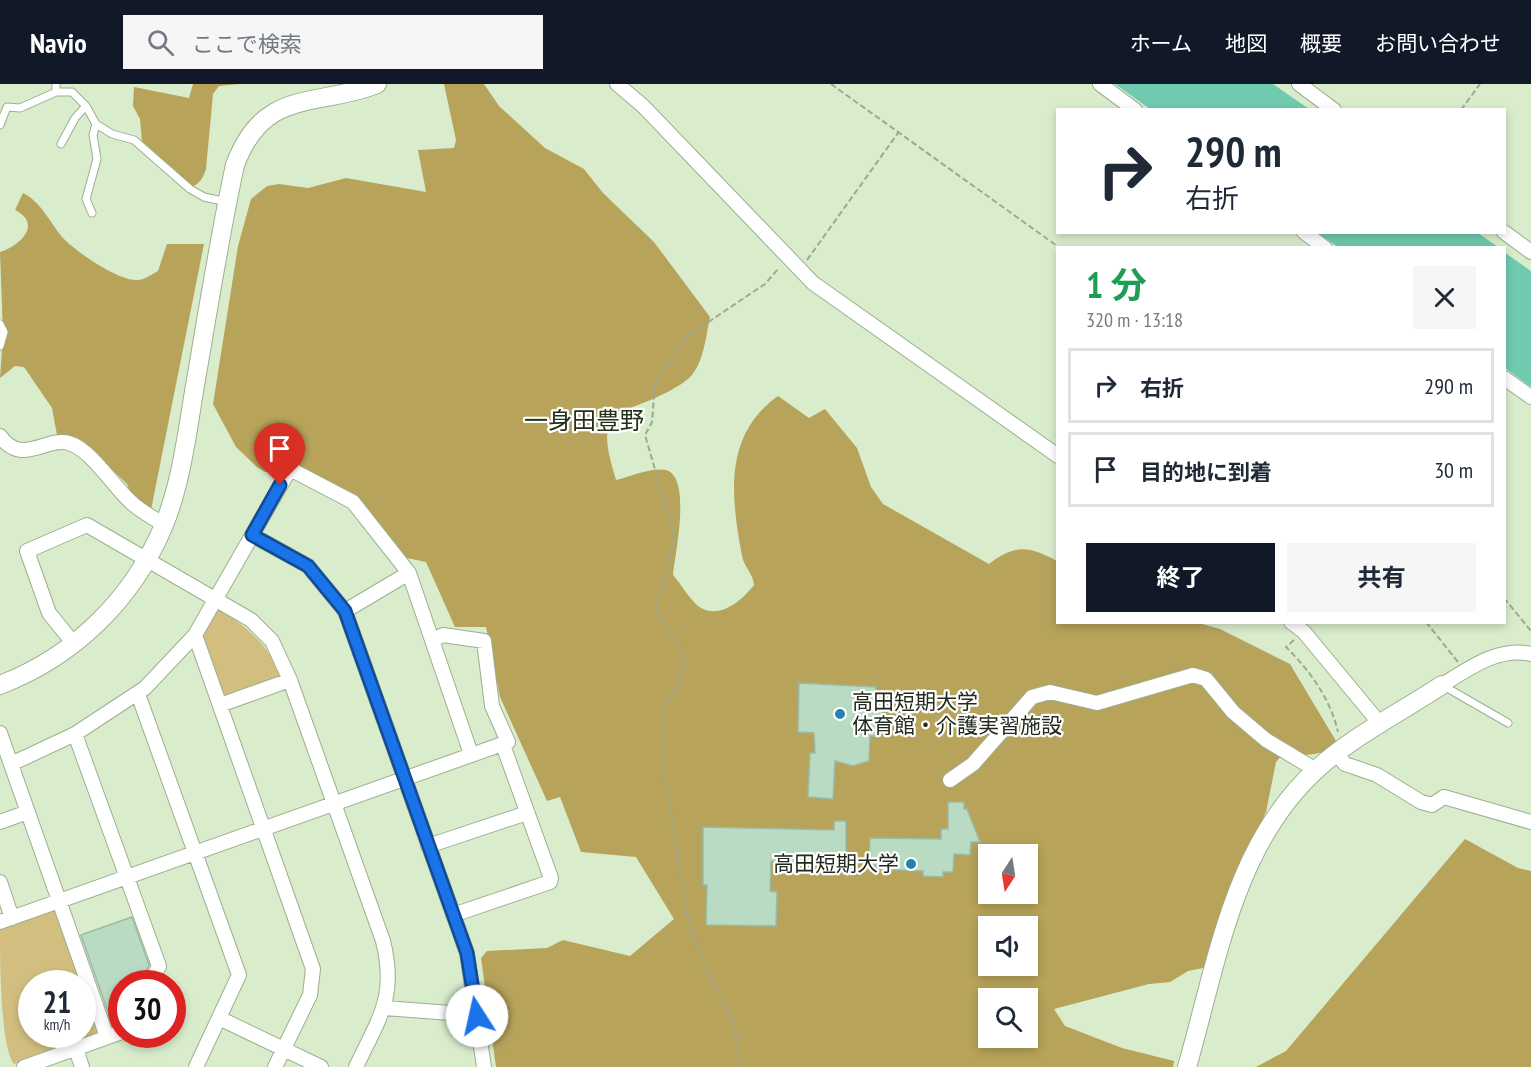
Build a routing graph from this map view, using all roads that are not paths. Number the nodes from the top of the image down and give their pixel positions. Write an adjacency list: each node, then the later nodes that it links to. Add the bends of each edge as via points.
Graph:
1 (376, 84): 13 (street, via 299,101 270,115 243,146)
2 (617, 84): 24 (street, via 643,106 813,283)
3 (1100, 84): 8 (street)
4 (1299, 84): 9 (street)
5 (56, 88): 6 (lane, via 72,92); 7 (lane, via 20,108)
6 (86, 106): 10 (lane); 12 (lane)
7 (3, 107): 11 (lane)
8 (1132, 108)
9 (1331, 108)
10 (96, 124): 13 (lane, via 112,134 134,140 190,189); 14 (lane, via 93,135 97,159 86,199)
11 (0, 125)
12 (61, 144)
13 (227, 202): 25 (street, via 182,455)
14 (92, 213)
15 (1506, 233): 18 (street)
16 (1307, 234): 17 (street)
17 (1322, 246)
18 (1531, 252)
19 (0, 324): 20 (lane, via 4,332)
20 (0, 346)
21 (1506, 379): 22 (street)
22 (1531, 397)
23 (0, 436): 25 (street, via 11,447 31,450 69,443 107,475 133,505)
24 (1056, 455)
25 (164, 525): 27 (street)
26 (252, 535): 28 (street, via 290,469 353,502); 29 (street); 30 (street, via 308,566)
27 (146, 560): 29 (street); 34 (street, via 111,610); 34 (street, via 87,525 27,551 49,613)
28 (409, 573): 30 (street); 33 (street)
29 (214, 598): 32 (street); 36 (street, via 263,631 283,661)
30 (345, 611): 50 (street)
31 (1297, 626): 42 (street)
32 (195, 635): 39 (street); 40 (street)
33 (433, 640): 45 (street, via 443,635 484,641 492,706 508,742); 47 (street)
34 (74, 644): 37 (street, via 39,668)
35 (1531, 654): 38 (street, via 1502,654)
36 (290, 680): 40 (street); 52 (street)
37 (0, 685)
38 (1442, 685): 41 (lane); 42 (street)
39 (138, 694): 44 (street); 59 (street)
40 (220, 705): 57 (street)
41 (1508, 723)
42 (1381, 725): 46 (street)
43 (0, 733): 48 (street)
44 (75, 734): 48 (street); 60 (street)
45 (503, 746): 47 (street); 54 (street)
46 (1339, 751): 49 (street); 56 (street, via 1346,764 1377,775 1421,802 1432,805 1443,797)
47 (471, 754): 50 (street)
48 (6, 758): 53 (street)
49 (1316, 770): 51 (street, via 1266,740 1233,712 1206,679 1192,675 1097,703 1050,692 1032,697 973,764); 79 (street, via 1270,825 1244,873)
50 (404, 778): 52 (street); 58 (street)
51 (950, 780)
52 (333, 804): 57 (street); 66 (street, via 384,941 390,976)
53 (28, 812): 55 (street); 62 (street)
54 (527, 813): 58 (street); 63 (street, via 550,882)
55 (0, 822)
56 (1531, 822)
57 (264, 828): 59 (street); 71 (street, via 313,969 310,995)
58 (428, 846): 63 (street)
59 (196, 852): 60 (street); 68 (street, via 239,975)
60 (126, 876): 62 (street); 65 (street, via 159,966)
61 (0, 882): 64 (street)
62 (58, 901): 64 (street); 69 (street)
63 (453, 915): 67 (street, via 467,953)
64 (6, 920)
65 (157, 970)
66 (385, 1008): 67 (street); 77 (street)
67 (477, 1016): 78 (street)
68 (219, 1018): 71 (street); 74 (street)
69 (107, 1037): 70 (street)
70 (76, 1049): 72 (street); 73 (street)
71 (284, 1049): 75 (street); 76 (street)
72 (24, 1067)
73 (82, 1067)
74 (196, 1067)
75 (275, 1067)
76 (321, 1067)
77 (356, 1067)
78 (484, 1067)
79 (1187, 1067)

